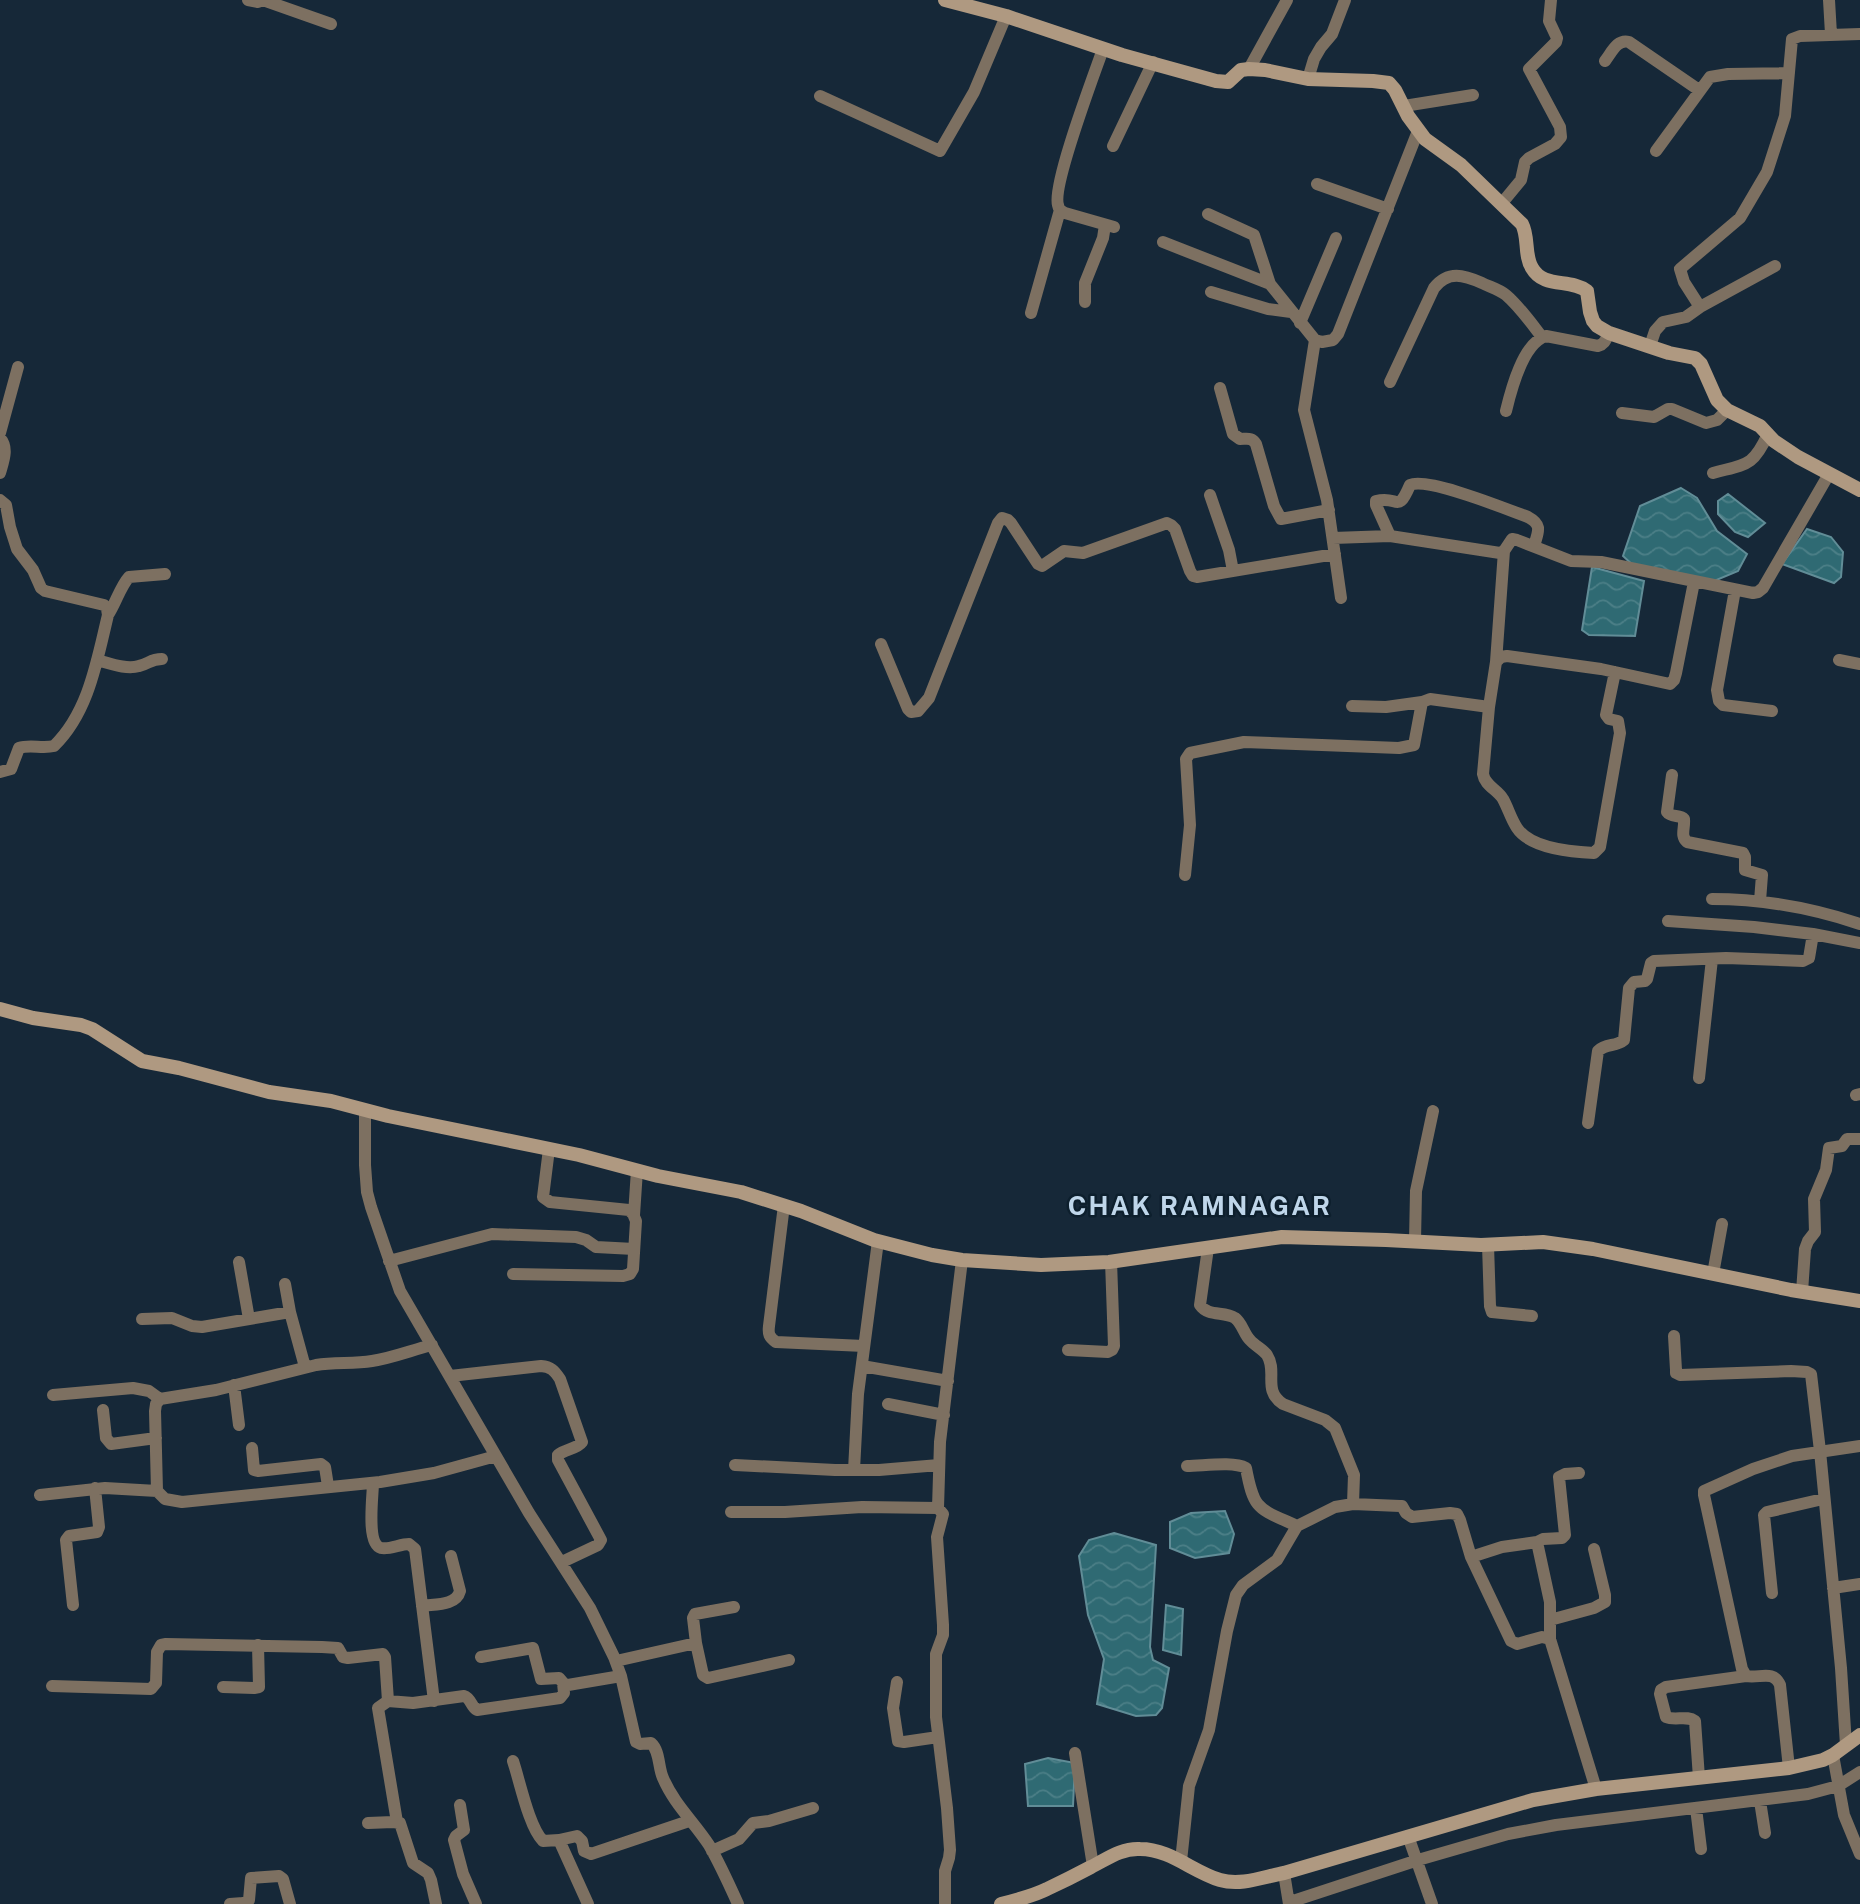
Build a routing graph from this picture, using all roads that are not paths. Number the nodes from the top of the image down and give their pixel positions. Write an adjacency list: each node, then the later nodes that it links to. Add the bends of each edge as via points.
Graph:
1 (248, 0): 2 (street)
2 (263, 0): 10 (street)
3 (945, 0): 8 (street)
4 (1287, 0): 16 (street)
5 (1345, 0): 18 (street)
6 (1551, 0): 27 (street, via 1549,21 1556,42 1529,69 1561,137 1525,162 1521,180)
7 (1829, 0): 11 (street)
8 (974, 4): 9 (street)
9 (1006, 16): 13 (street); 21 (street, via 974,92 940,150)
10 (331, 24)
11 (1831, 34): 12 (street); 17 (street, via 1792,39)
12 (1860, 34)
13 (1103, 49): 15 (street); 29 (street, via 1063,170)
14 (1605, 61): 19 (street, via 1624,40)
15 (1153, 62): 16 (street, via 1228,82); 24 (street)
16 (1249, 69): 18 (street)
17 (1789, 73): 19 (street, via 1717,75); 37 (street, via 1779,137 1750,203 1733,226 1680,269)
18 (1308, 79): 22 (street, via 1390,83)
19 (1699, 90): 25 (street)
20 (1473, 95): 22 (street)
21 (820, 96)
22 (1404, 106): 23 (street)
23 (1418, 131): 27 (street); 28 (street)
24 (1113, 146)
25 (1656, 151)
26 (1317, 184): 28 (street)
27 (1502, 203): 41 (street, via 1526,232 1533,270 1550,282 1587,291 1593,321)
28 (1388, 209): 43 (street, via 1338,334 1333,340)
29 (1060, 210): 36 (street, via 1110,226 1085,283); 39 (street)
30 (1208, 214): 34 (street, via 1254,235)
31 (1336, 238): 40 (street)
32 (1163, 242): 34 (street)
33 (1775, 266): 37 (street)
34 (1270, 284): 38 (street)
35 (1211, 292): 38 (street)
36 (1085, 302)
37 (1700, 307): 44 (street, via 1686,317 1660,323)
38 (1291, 312): 40 (street)
39 (1031, 313)
40 (1300, 323): 43 (street)
41 (1609, 333): 42 (street, via 1598,346); 44 (street)
42 (1542, 337): 46 (street, via 1501,291 1466,276 1451,275 1434,288); 49 (street, via 1514,379)
43 (1315, 340): 60 (street, via 1304,410)
44 (1650, 346): 48 (street, via 1695,358)
45 (18, 367): 51 (street)
46 (1390, 382)
47 (1220, 387): 60 (street, via 1233,434 1256,444 1281,519)
48 (1727, 410): 50 (street, via 1706,424 1672,409 1654,417); 52 (street)
49 (1506, 411)
50 (1622, 413)
51 (0, 432)
52 (1768, 434): 55 (street, via 1755,458); 56 (street)
53 (0, 438): 54 (street, via 5,450)
54 (0, 473)
55 (1713, 473)
56 (1829, 474): 57 (street); 69 (street, via 1763,588 1758,593)
57 (1860, 490)
58 (1210, 495): 66 (street)
59 (0, 500): 71 (street, via 6,505 17,549 41,588 104,605)
60 (1329, 510): 62 (street)
61 (1390, 536): 62 (street); 63 (street, via 1377,501 1401,502 1410,485 1417,483 1536,521); 64 (street)
62 (1333, 538): 65 (street)
63 (1534, 546): 64 (street, via 1512,539); 68 (street, via 1571,561 1601,562)
64 (1504, 551): 76 (street)
65 (1335, 554): 66 (street); 70 (street)
66 (1233, 571): 72 (street, via 1193,576 1175,529 1167,523 1083,553 1064,551 1042,566 1012,523 1002,518 929,698 918,711 908,709)
67 (165, 574): 71 (street, via 129,576)
68 (1694, 582): 69 (street); 78 (street, via 1674,680 1670,684)
69 (1735, 590): 82 (street, via 1718,701)
70 (1341, 598)
71 (107, 615): 74 (street)
72 (881, 644)
73 (162, 659): 74 (street, via 131,667)
74 (97, 660): 83 (street, via 81,707 61,739 47,748 19,748 11,769)
75 (1839, 660): 77 (street)
76 (1496, 662): 78 (street, via 1501,657 1521,657); 81 (street)
77 (1860, 664)
78 (1615, 672): 81 (street, via 1606,715 1618,722 1620,733 1600,848 1594,853 1546,846 1518,830 1500,795 1484,780)
79 (1422, 702): 80 (street); 81 (street, via 1430,699); 85 (street, via 1417,738 1414,745 1406,747 1244,742 1187,754 1190,825)
80 (1352, 706)
81 (1489, 708)
82 (1772, 711)
83 (0, 772)
84 (1672, 775): 87 (street, via 1667,812 1684,819 1685,841 1743,853 1745,870 1762,875)
85 (1185, 875)
86 (1712, 899): 87 (street)
87 (1760, 901): 89 (street)
88 (1668, 921): 90 (street)
89 (1860, 924)
90 (1813, 934): 91 (street); 92 (street, via 1809,958 1804,961)
91 (1860, 943)
92 (1712, 959): 94 (street); 97 (street, via 1654,961 1645,981 1630,984 1624,1040 1598,1051)
93 (0, 1009): 95 (street, via 92,1029 142,1061)
94 (1699, 1078)
95 (365, 1110): 99 (street); 110 (street, via 367,1192)
96 (1433, 1111): 105 (street, via 1416,1191)
97 (1588, 1123)
98 (1860, 1139): 116 (street, via 1847,1139 1842,1146 1829,1148 1814,1199 1815,1232 1805,1249)
99 (550, 1149): 100 (street); 102 (street, via 545,1200 625,1209)
100 (637, 1170): 101 (street); 102 (street)
101 (784, 1205): 104 (street); 124 (street, via 768,1334 776,1342)
102 (634, 1215): 108 (street)
103 (1722, 1224): 114 (street)
104 (878, 1241): 109 (street); 124 (street)
105 (1415, 1241): 106 (street); 107 (street, via 1282,1237)
106 (1488, 1245): 114 (street, via 1555,1242); 119 (street, via 1492,1312)
107 (1208, 1248): 112 (street); 153 (street, via 1200,1305 1208,1312 1236,1319 1266,1355 1277,1400 1335,1428 1354,1475)
108 (634, 1249): 110 (street, via 596,1247 576,1237 492,1234); 113 (street, via 633,1269 623,1276)
109 (962, 1260): 112 (street, via 1041,1265); 129 (street)
110 (389, 1261): 123 (street, via 400,1291)
111 (239, 1262): 121 (street)
112 (1111, 1262): 125 (street, via 1112,1350)
113 (513, 1274)
114 (1713, 1274): 116 (street)
115 (285, 1284): 118 (street)
116 (1802, 1292): 117 (street)
117 (1860, 1301)
118 (290, 1312): 121 (street); 127 (street)
119 (1532, 1316)
120 (142, 1319): 121 (street, via 172,1318 202,1327)
121 (249, 1319)
122 (1674, 1336): 140 (street, via 1676,1373 1681,1375 1811,1374)
123 (432, 1345): 127 (street, via 374,1361); 128 (street)
124 (864, 1346): 126 (street)
125 (1068, 1350)
126 (862, 1366): 129 (street); 145 (street)
127 (306, 1367): 130 (street)
128 (450, 1376): 141 (street); 161 (street, via 541,1366 554,1370 560,1378 582,1442 558,1455 558,1460 601,1540)
129 (948, 1381): 135 (street)
130 (234, 1385): 132 (street); 136 (street)
131 (53, 1395): 132 (street, via 134,1388)
132 (160, 1399): 137 (street, via 155,1411)
133 (888, 1404): 135 (street)
134 (103, 1410): 137 (street, via 111,1444)
135 (944, 1415): 143 (street)
136 (239, 1425)
137 (156, 1438): 150 (street)
138 (1860, 1446): 140 (street)
139 (252, 1448): 148 (street, via 254,1470 321,1464)
140 (1820, 1451): 152 (street); 176 (street, via 1753,1469 1704,1492)
141 (496, 1456): 147 (street); 161 (street)
142 (736, 1465): 145 (street)
143 (939, 1465): 145 (street); 154 (street)
144 (1187, 1466): 156 (street, via 1243,1466 1258,1506)
145 (854, 1470)
146 (1579, 1473): 157 (street, via 1559,1477 1565,1535)
147 (373, 1483): 148 (street); 166 (street, via 373,1540 380,1548 409,1544 415,1549)
148 (328, 1486): 150 (street, via 182,1502 165,1499)
149 (95, 1488): 150 (street); 151 (street); 165 (street, via 97,1532 66,1540)
150 (157, 1492)
151 (40, 1495)
152 (1824, 1499): 163 (street); 164 (street, via 1764,1515)
153 (1353, 1504): 156 (street, via 1335,1507); 160 (street, via 1402,1506 1412,1517 1454,1513)
154 (938, 1507): 155 (street); 184 (street, via 943,1514 937,1537 943,1625 936,1654)
155 (731, 1512)
156 (1297, 1526): 207 (street, via 1277,1560 1242,1585 1236,1595 1209,1730 1189,1786)
157 (1537, 1542): 160 (street); 168 (street)
158 (1594, 1549): 168 (street, via 1605,1602)
159 (452, 1556): 166 (street, via 459,1597)
160 (1471, 1557): 169 (street, via 1511,1641)
161 (562, 1562): 174 (street)
162 (1860, 1584): 163 (street)
163 (1833, 1588): 185 (street)
164 (1772, 1592)
165 (73, 1605)
166 (422, 1606): 182 (street)
167 (734, 1607): 170 (street, via 695,1614)
168 (1550, 1619): 169 (street)
169 (1550, 1639): 193 (street)
170 (696, 1643): 173 (street, via 705,1678); 174 (street)
171 (258, 1646): 179 (street, via 161,1646 156,1683 151,1689); 180 (street, via 259,1687); 181 (street, via 338,1648 348,1658 383,1654)
172 (481, 1657): 178 (street, via 533,1648 541,1679 559,1678)
173 (789, 1660)
174 (615, 1661): 175 (street)
175 (621, 1676): 178 (street); 198 (street, via 636,1742 651,1743 655,1748 663,1779)
176 (1745, 1676): 189 (street, via 1775,1676 1780,1685); 191 (street, via 1661,1690 1666,1717 1695,1721)
177 (897, 1682): 184 (street, via 893,1708 898,1741)
178 (563, 1683): 182 (street, via 562,1697 554,1700 477,1710 464,1696)
179 (52, 1686)
180 (223, 1687)
181 (388, 1701): 182 (street); 199 (street, via 378,1708)
182 (434, 1702)
183 (1860, 1735): 185 (street)
184 (938, 1737): 216 (street, via 950,1850)
185 (1846, 1745): 187 (street)
186 (1075, 1753): 208 (street)
187 (1833, 1755): 189 (street); 192 (street)
188 (513, 1761): 202 (street, via 538,1836 543,1842)
189 (1789, 1768): 191 (street)
190 (1860, 1772): 192 (street)
191 (1699, 1778): 193 (street)
192 (1838, 1779): 194 (street, via 1808,1794); 206 (street, via 1844,1815)
193 (1596, 1790): 203 (street, via 1533,1800)
194 (1760, 1801): 197 (street); 201 (street)
195 (460, 1805): 213 (street, via 464,1830 454,1840)
196 (813, 1808): 205 (street, via 753,1823 739,1839)
197 (1696, 1808): 203 (street, via 1556,1825); 204 (street)
198 (689, 1821): 202 (street, via 591,1854 584,1851 579,1837); 205 (street)
199 (397, 1822): 200 (street); 212 (street, via 413,1863 431,1880)
200 (368, 1824)
201 (1765, 1833)
202 (559, 1840): 214 (street)
203 (1414, 1850): 209 (street); 209 (street); 218 (street)
204 (1702, 1850)
205 (712, 1851): 215 (street)
206 (1860, 1854)
207 (1181, 1861): 208 (street, via 1140,1849 1111,1855); 209 (street, via 1219,1880)
208 (1093, 1866): 217 (street, via 1045,1891)
209 (1288, 1892)
210 (230, 1904): 211 (street, via 249,1900 251,1878 279,1876)
211 (290, 1904)
212 (436, 1904)
213 (476, 1904)
214 (588, 1904)
215 (738, 1904)
216 (945, 1904)
217 (1001, 1904)
218 (1433, 1904)

